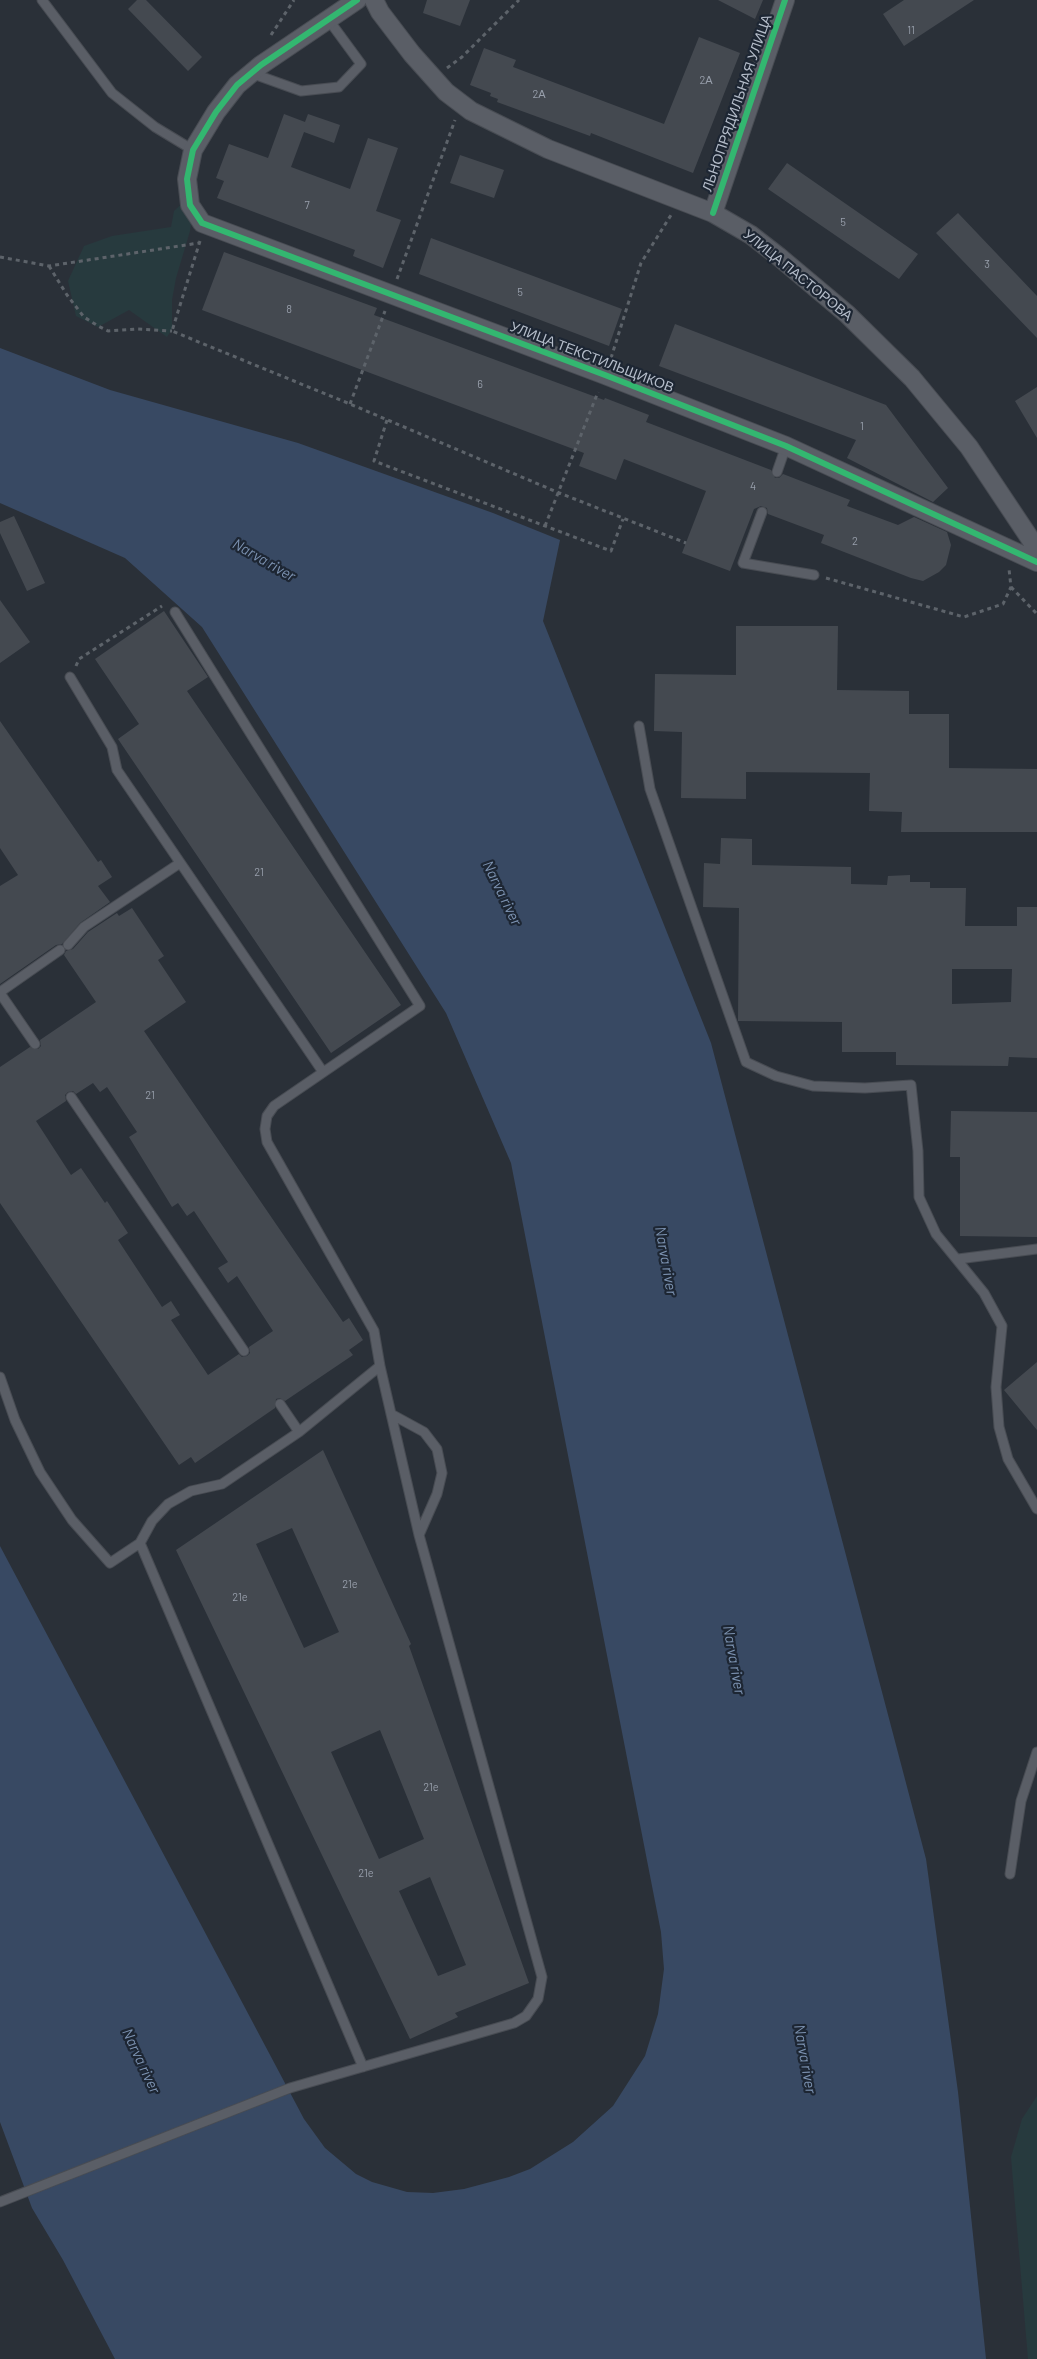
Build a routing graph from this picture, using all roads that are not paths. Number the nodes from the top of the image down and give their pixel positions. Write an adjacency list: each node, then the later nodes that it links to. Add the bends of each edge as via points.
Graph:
1 (42, 0): 7 (lane, via 112,93 155,127)
2 (356, 0): 5 (street)
3 (374, 0): 8 (street, УЛИЦА ПАСТОРОВА, via 394,31 433,78 460,104 548,149)
4 (785, 0): 8 (street, ЛЬНОПРЯДИЛЬНАЯ УЛИЦА)
5 (328, 19): 6 (street); 6 (lane, via 361,64 339,87 301,91)
6 (251, 73): 7 (street, via 216,112)
7 (193, 150): 9 (street, УЛИЦА ТЕКСТИЛЬЩИКОВ, via 186,179 190,205 202,222)
8 (713, 213): 12 (street, УЛИЦА ПАСТОРОВА, via 751,235 778,256 847,314 912,378 969,447)
9 (786, 446): 10 (lane); 13 (street, УЛИЦА ТЕКСТИЛЬЩИКОВ)
10 (777, 472)
11 (762, 512): 14 (lane, via 743,563)
12 (1037, 549)
13 (1037, 562)
14 (814, 575)
15 (175, 612): 21 (lane, via 420,1006)
16 (70, 677): 18 (lane, via 112,747 118,770)
17 (639, 726): 24 (lane, via 650,789 746,1062 776,1076 813,1086 865,1088 911,1085 919,1197 936,1234)
18 (180, 863): 19 (lane, via 84,927 64,947); 21 (lane)
19 (0, 992): 20 (lane)
20 (35, 1044)
21 (323, 1072): 26 (lane, via 274,1106 264,1128 267,1142 374,1330)
22 (71, 1097): 25 (lane)
23 (1037, 1249): 24 (lane)
24 (958, 1259): 31 (lane, via 984,1293 1002,1326 996,1387 999,1427 1008,1459)
25 (244, 1351)
26 (380, 1366): 29 (lane); 30 (lane)
27 (0, 1377): 33 (lane, via 15,1420 40,1472 72,1520 110,1563)
28 (280, 1404): 30 (lane)
29 (391, 1414): 32 (lane); 32 (lane, via 424,1432 437,1449 442,1473 437,1494)
30 (299, 1432): 33 (lane, via 222,1484 191,1491 168,1504 152,1521)
31 (1037, 1510)
32 (419, 1535): 36 (lane, via 542,1977 538,1999 526,2016 514,2023)
33 (140, 1543): 36 (lane)
34 (1037, 1752): 35 (lane, via 1021,1801)
35 (1010, 1874)
36 (363, 2067): 37 (lane, via 290,2088)
37 (0, 2202)

